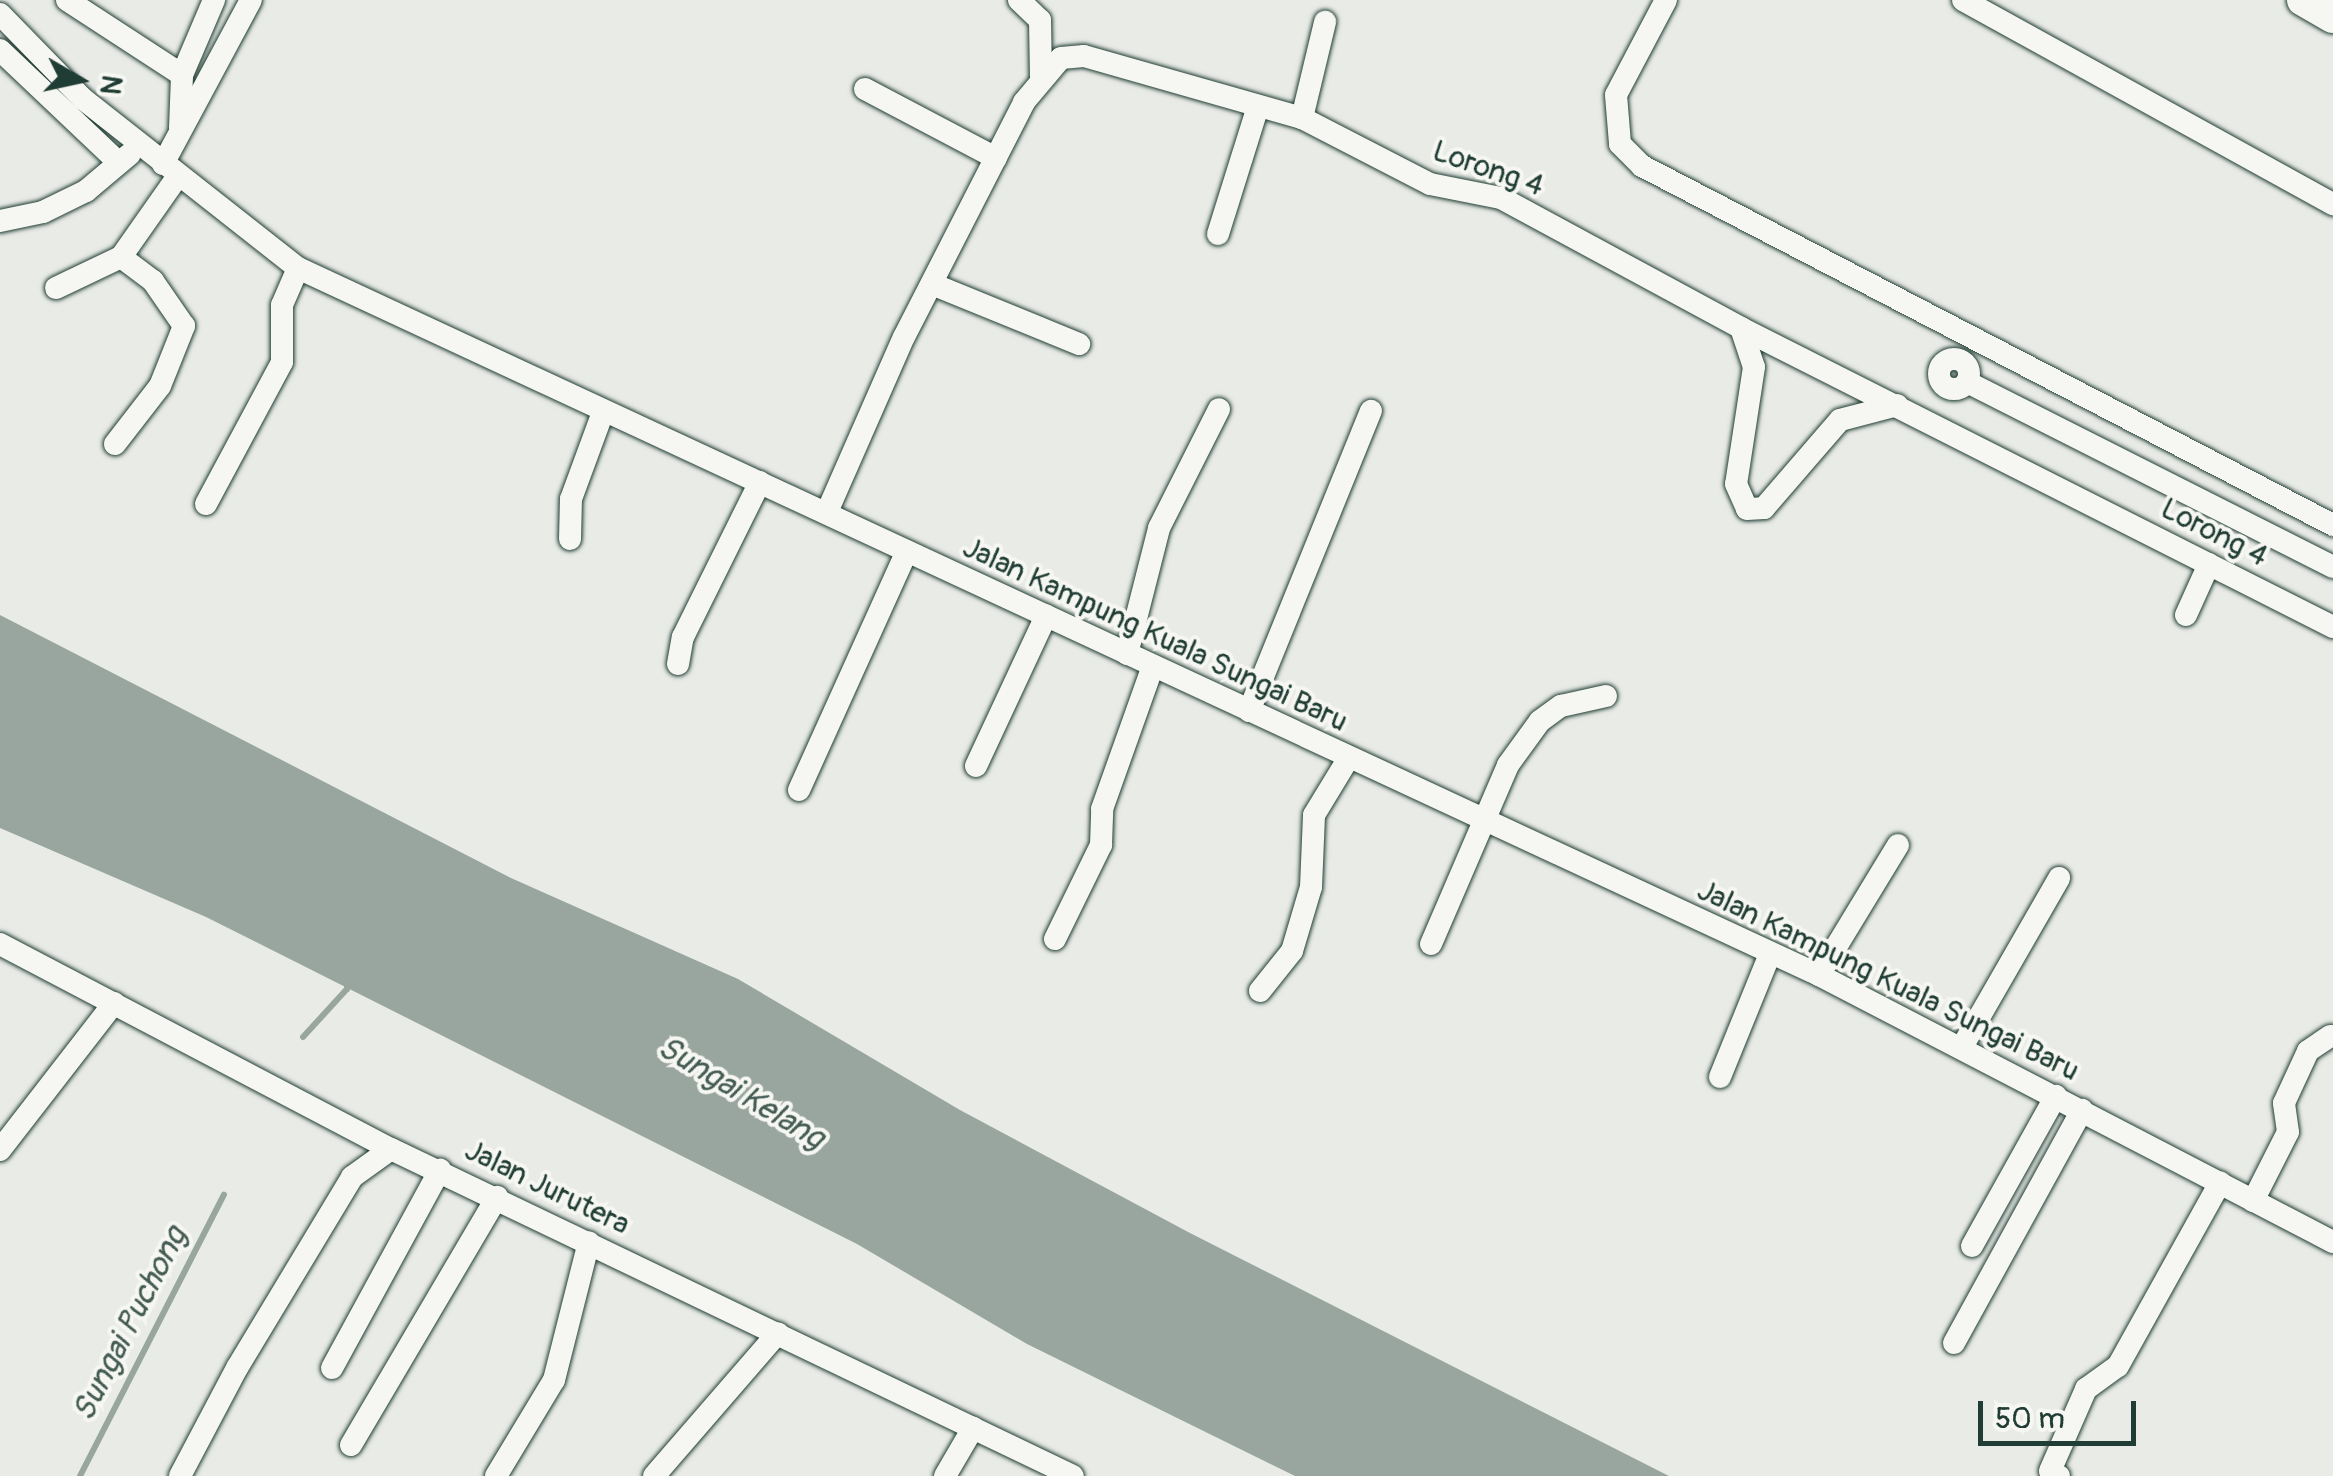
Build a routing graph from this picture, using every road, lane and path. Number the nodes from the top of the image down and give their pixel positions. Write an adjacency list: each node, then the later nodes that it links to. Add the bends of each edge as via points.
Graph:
1 (67, 0): 12 (street)
2 (214, 0): 12 (street)
3 (251, 0): 17 (street)
4 (1019, 0): 13 (street, via 1040,20)
5 (1666, 0): 40 (street, via 1616,95 1620,144 1642,166)
6 (1963, 0): 22 (street)
7 (2303, 0): 9 (highway)
8 (0, 14): 18 (street, Jalan Kampung Kuala Sungai Baru)
9 (2333, 17)
10 (1325, 22): 16 (street)
11 (0, 50): 20 (street)
12 (182, 76): 17 (street)
13 (1041, 76): 15 (street, Lorong 4, via 1061,58 1084,56); 19 (street)
14 (865, 89): 19 (street)
15 (1258, 106): 16 (street, Lorong 4); 24 (street)
16 (1302, 118): 29 (street, Lorong 4, via 1430,184 1501,198 1538,215)
17 (180, 132): 21 (street)
18 (140, 146): 20 (street); 21 (street, Jalan Kampung Kuala Sungai Baru)
19 (996, 158): 27 (street)
20 (119, 164): 23 (street, via 86,191 42,212)
21 (170, 170): 25 (street); 26 (street, Jalan Kampung Kuala Sungai Baru)
22 (2333, 204)
23 (0, 221)
24 (1218, 234)
25 (121, 258): 28 (street); 36 (street, via 153,281 184,326 160,386)
26 (298, 268): 35 (street, Jalan Kampung Kuala Sungai Baru); 38 (street, via 282,306 282,362)
27 (932, 284): 30 (street); 39 (street)
28 (56, 288)
29 (1741, 328): 32 (street, Lorong 4); 32 (street, via 1754,368 1736,484 1747,509 1764,508 1840,420)
30 (1079, 344)
31 (1967, 382): 44 (street)
32 (1897, 405): 43 (street, Lorong 4)
33 (1218, 409): 48 (street, via 1159,528)
34 (1371, 411): 52 (street)
35 (603, 412): 37 (street, Jalan Kampung Kuala Sungai Baru); 41 (street, via 581,458)
36 (115, 444)
37 (760, 482): 39 (street, Jalan Kampung Kuala Sungai Baru); 49 (street, via 683,636)
38 (206, 504)
39 (826, 512): 42 (street, Jalan Kampung Kuala Sungai Baru)
40 (2333, 525)
41 (570, 539)
42 (906, 551): 46 (street, Jalan Kampung Kuala Sungai Baru); 55 (street)
43 (2209, 564): 45 (street); 47 (street, Lorong 4)
44 (2333, 567)
45 (2186, 615)
46 (1046, 616): 48 (street, Jalan Kampung Kuala Sungai Baru); 54 (street)
47 (2333, 626)
48 (1127, 654): 50 (street, Jalan Kampung Kuala Sungai Baru)
49 (678, 664)
50 (1153, 666): 52 (street, Jalan Kampung Kuala Sungai Baru); 59 (street, via 1102,810 1101,845)
51 (1606, 696): 56 (street, via 1577,698 1540,721 1508,765)
52 (1250, 711): 53 (street, Jalan Kampung Kuala Sungai Baru)
53 (1348, 759): 56 (street, Jalan Kampung Kuala Sungai Baru); 64 (street, via 1314,815 1310,887 1292,951)
54 (976, 766)
55 (799, 790)
56 (1483, 820): 61 (street); 62 (street, Jalan Kampung Kuala Sungai Baru)
57 (1898, 845): 63 (street)
58 (2059, 878): 67 (street)
59 (1054, 939)
60 (0, 944): 65 (street, Jalan Jurutera)
61 (1430, 944)
62 (1770, 954): 63 (street, Jalan Kampung Kuala Sungai Baru); 68 (street)
63 (1819, 976): 67 (street, Jalan Kampung Kuala Sungai Baru)
64 (1260, 991)
65 (114, 1003): 71 (street); 72 (street, Jalan Jurutera)
66 (2330, 1036): 76 (street, via 2308,1051 2300,1068 2284,1103 2288,1132)
67 (1962, 1047): 69 (street, Jalan Kampung Kuala Sungai Baru)
68 (1720, 1077)
69 (2056, 1096): 70 (street, Jalan Kampung Kuala Sungai Baru); 79 (street)
70 (2082, 1110): 74 (street, Jalan Kampung Kuala Sungai Baru); 81 (street)
71 (0, 1150)
72 (391, 1150): 73 (street, Jalan Jurutera); 86 (street, via 342,1193)
73 (440, 1170): 75 (street, Jalan Jurutera); 82 (street)
74 (2220, 1182): 76 (street, Jalan Kampung Kuala Sungai Baru); 90 (street, via 2118,1366 2086,1389 2050,1470)
75 (497, 1198): 77 (street, Jalan Jurutera); 84 (street)
76 (2253, 1200): 78 (street, Jalan Kampung Kuala Sungai Baru)
77 (589, 1242): 80 (street, Jalan Jurutera); 87 (street, via 554,1380)
78 (2333, 1242)
79 (1972, 1246)
80 (778, 1333): 83 (street, Jalan Jurutera); 88 (street)
81 (1954, 1343)
82 (332, 1368)
83 (973, 1428): 85 (street, Jalan Jurutera); 89 (street)
84 (350, 1446)
85 (1064, 1474)
86 (180, 1476)
87 (496, 1476)
88 (654, 1476)
89 (945, 1476)
90 (2059, 1476)

